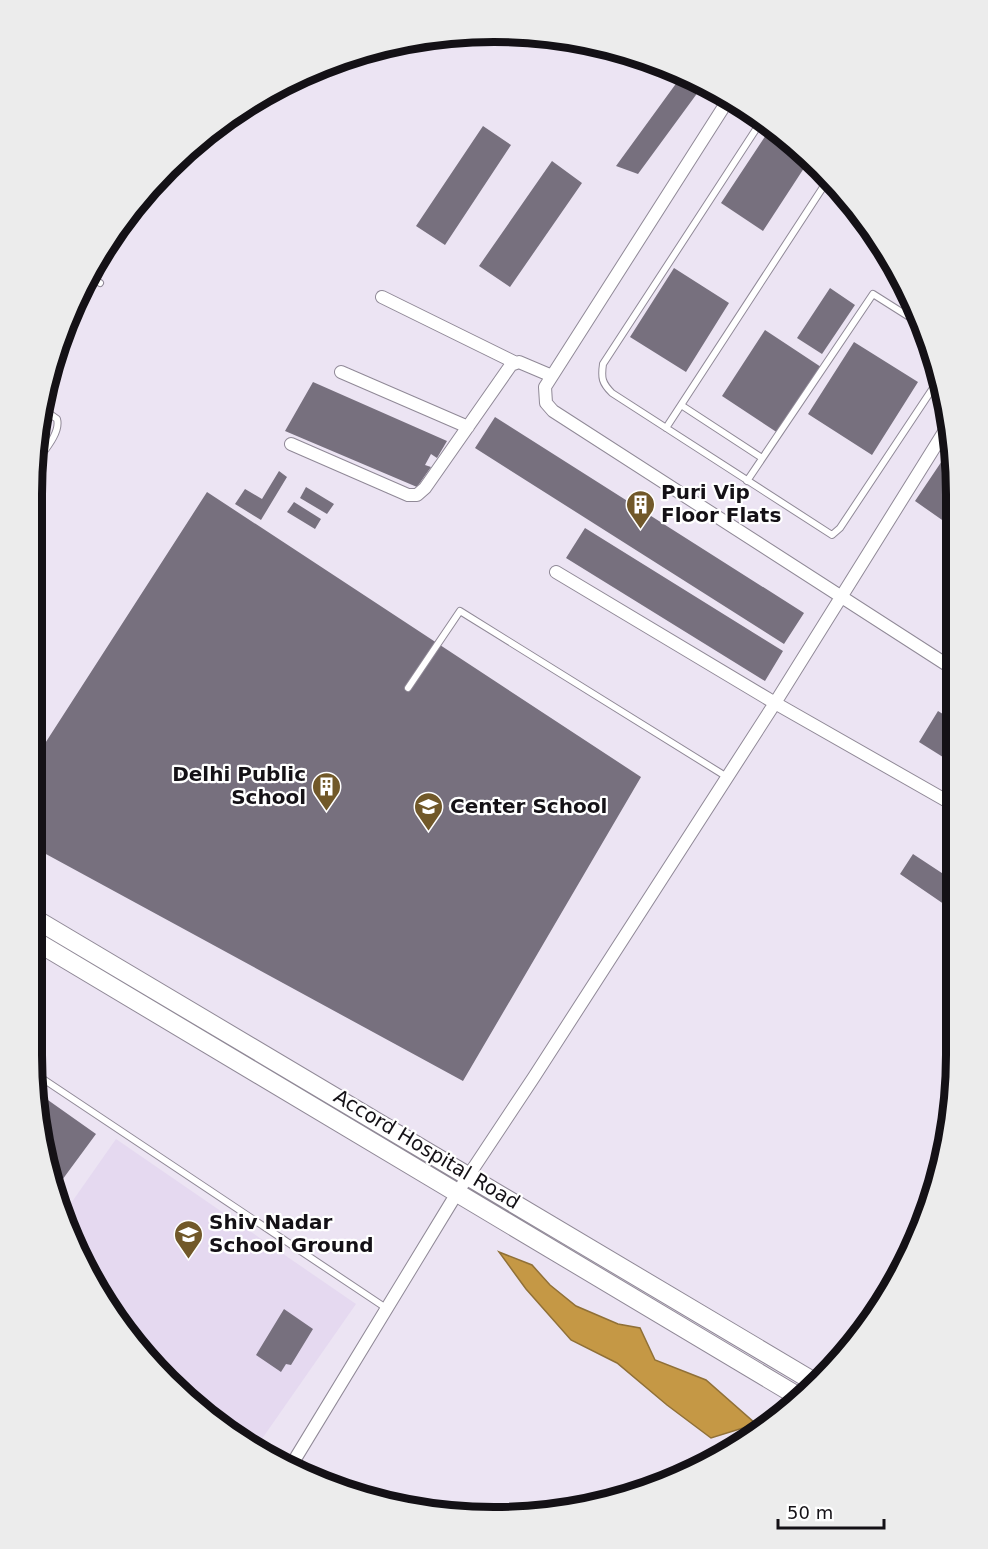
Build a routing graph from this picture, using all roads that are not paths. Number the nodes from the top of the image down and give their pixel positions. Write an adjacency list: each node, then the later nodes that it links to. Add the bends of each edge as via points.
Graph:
1 (724, 106): 10 (street)
2 (758, 127): 15 (lane, via 603,364 601,377 605,386)
3 (824, 185): 12 (lane)
4 (96, 281): 5 (lane)
5 (100, 283)
6 (382, 297): 8 (street)
7 (910, 318): 19 (lane, via 873,294)
8 (514, 362): 10 (street); 14 (street)
9 (341, 372): 14 (street)
10 (552, 376): 22 (street, via 545,396 553,411)
11 (933, 388): 20 (lane, via 832,535)
12 (681, 405): 15 (lane); 19 (lane)
13 (50, 414): 18 (lane, via 59,424)
14 (468, 427): 17 (street, via 417,495 408,495)
15 (666, 428): 20 (lane)
16 (942, 435): 22 (street)
17 (291, 444)
18 (44, 450)
19 (762, 458): 20 (lane)
20 (747, 481)
21 (556, 572): 25 (street)
22 (842, 597): 23 (street); 25 (street)
23 (946, 664)
24 (408, 688): 26 (lane, via 460,611)
25 (775, 703): 26 (street); 27 (street)
26 (727, 777): 31 (street)
27 (946, 800)
28 (42, 923): 31 (street)
29 (42, 945): 32 (street, Accord Hospital Road)
30 (43, 1079): 33 (lane)
31 (468, 1176): 32 (street); 34 (street)
32 (457, 1193): 33 (street); 35 (street, Accord Hospital Road)
33 (387, 1308): 36 (street)
34 (809, 1379)
35 (793, 1394)
36 (294, 1460)

